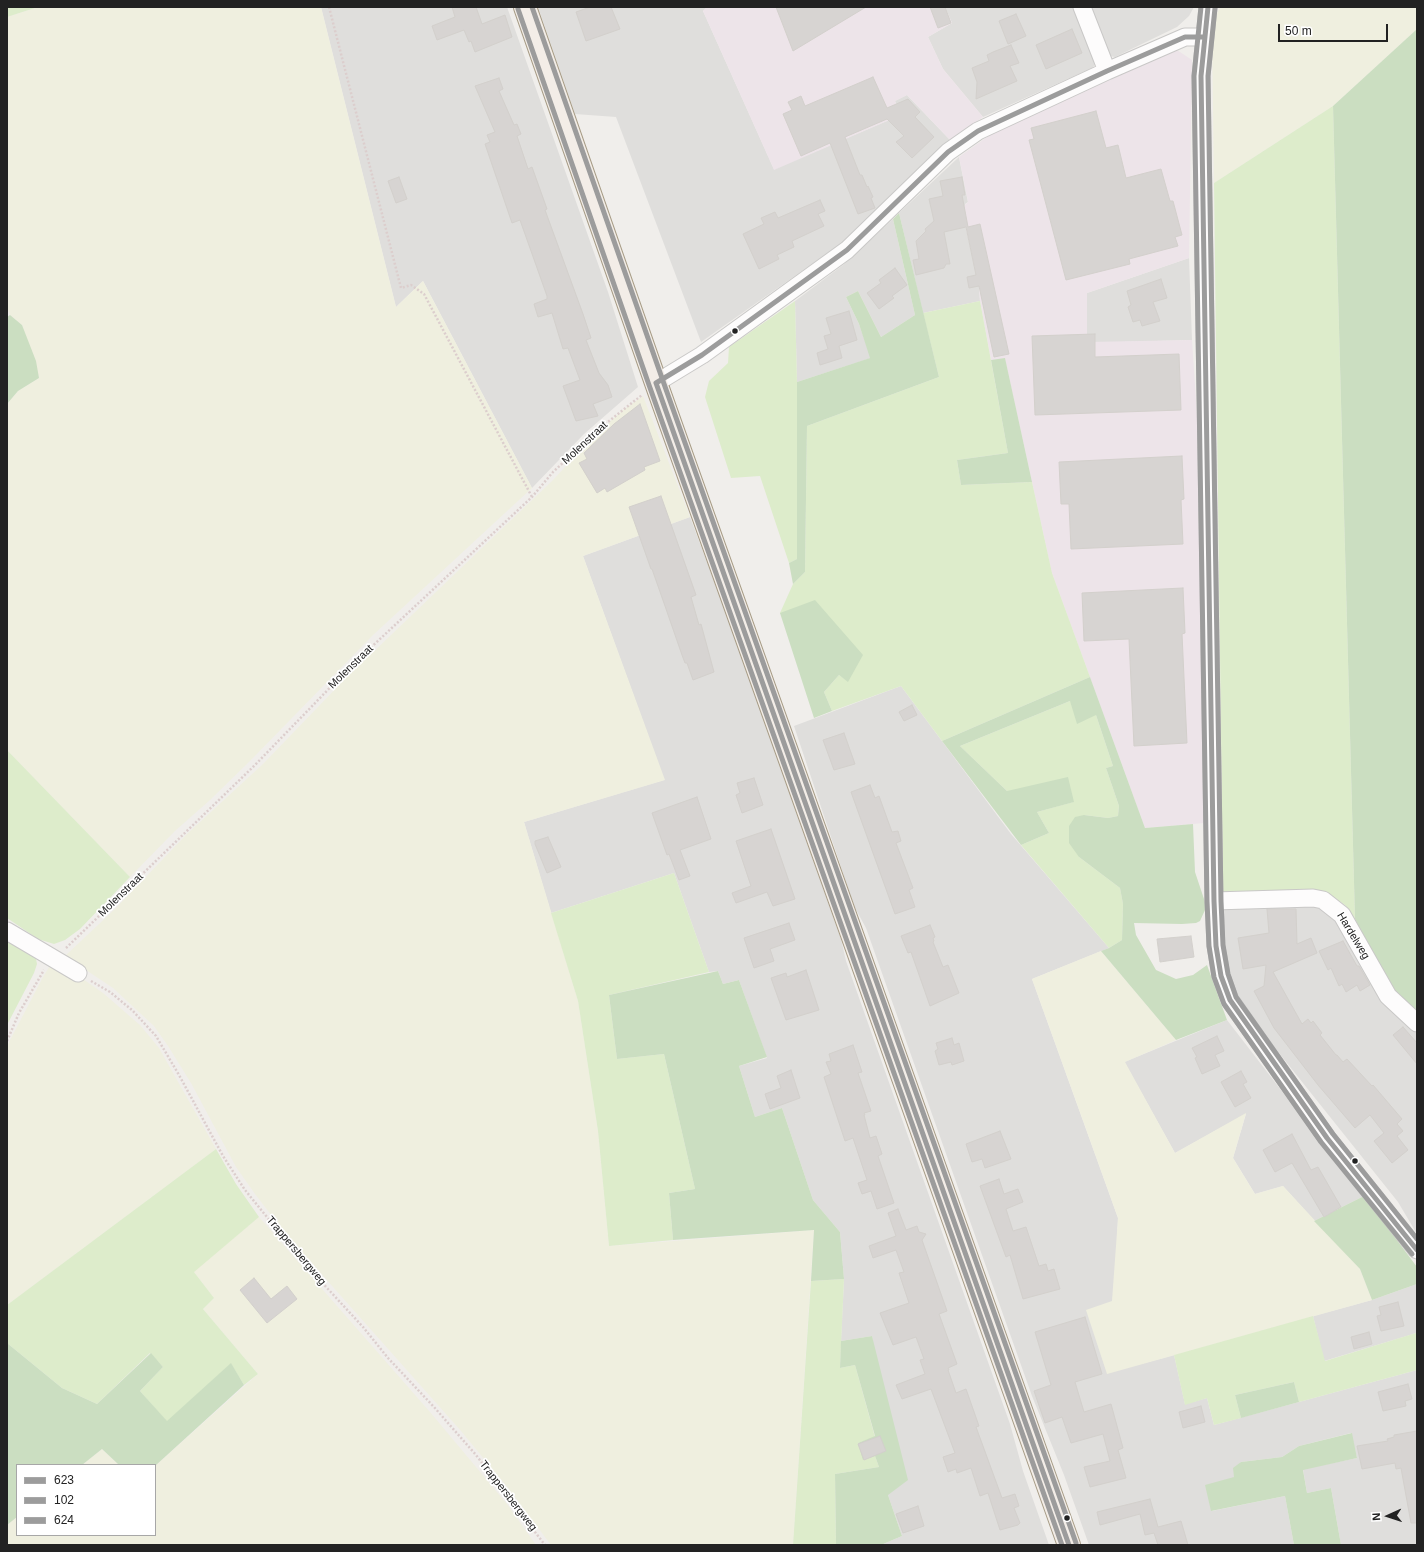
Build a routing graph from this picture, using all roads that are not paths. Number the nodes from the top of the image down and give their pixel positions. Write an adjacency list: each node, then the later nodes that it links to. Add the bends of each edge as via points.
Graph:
1 (525, 7): 6 (main road)
2 (1082, 7): 5 (street)
3 (1208, 7): 4 (street)
4 (1205, 37): 5 (street, via 1185,36); 7 (street, via 1201,76)
5 (1107, 71): 6 (street, via 978,131 948,152 847,250 702,355)
6 (656, 383): 12 (main road)
7 (1214, 901): 10 (street, Hardelweg, via 1314,898 1323,900 1342,915 1388,996); 11 (street, via 1216,946 1221,976 1230,1000 1327,1138)
8 (7, 931): 9 (street)
9 (78, 973)
10 (1417, 1023)
11 (1417, 1250)
12 (1069, 1545)

